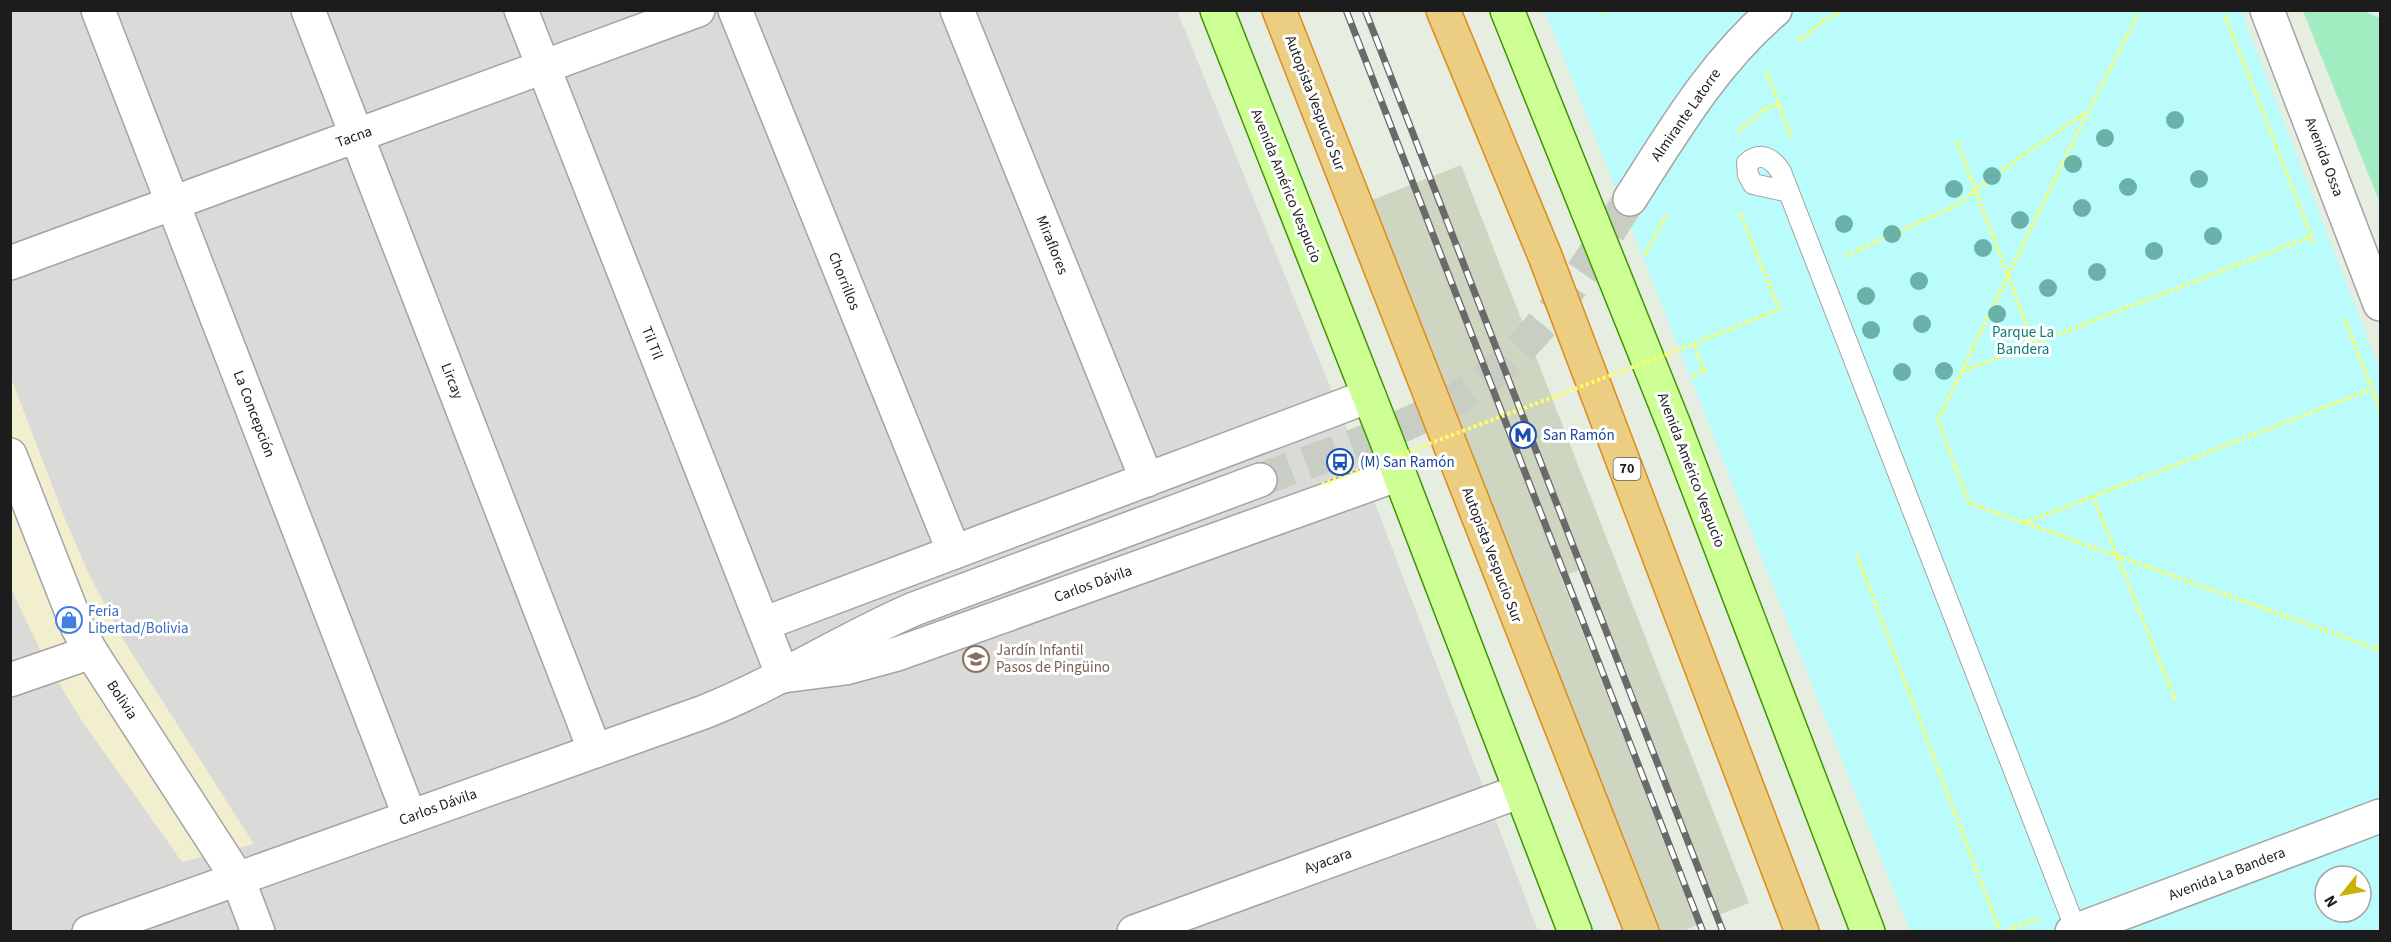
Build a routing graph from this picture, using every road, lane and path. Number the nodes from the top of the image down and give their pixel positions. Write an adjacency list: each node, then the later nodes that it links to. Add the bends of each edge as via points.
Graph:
1 (98, 10): 28 (street, La Concepción)
2 (308, 10): 23 (street, Lircay)
3 (521, 10): 19 (street, Til Til)
4 (698, 10): 19 (street, Tacna)
5 (735, 10): 53 (street, Chorrillos)
6 (957, 10): 49 (street, Miraflores)
7 (1217, 10): 44 (main road, Avenida Américo Vespucio)
8 (1279, 10): 72 (highway, Autopista Vespucio Sur)
9 (1443, 10): 73 (highway, 70, via 1545,256)
10 (1507, 10): 74 (main road, Avenida Américo Vespucio, via 1674,425)
11 (1605, 10): 12 (path)
12 (1610, 10)
13 (1775, 10): 27 (street, Almirante Latorre, via 1741,42 1692,102)
14 (1844, 10): 18 (path)
15 (2140, 10): 22 (path)
16 (2223, 10): 30 (path)
17 (2267, 10): 36 (street, Avenida Ossa)
18 (1798, 42)
19 (543, 68): 23 (street, Tacna); 56 (street, Til Til)
20 (1765, 69): 21 (path)
21 (1758, 77)
22 (2088, 112): 25 (path); 35 (path)
23 (357, 136): 28 (street, Tacna); 62 (street, Lircay)
24 (1957, 142): 25 (path)
25 (1975, 190): 33 (path, via 1926,221); 35 (path)
26 (1789, 192): 67 (lane)
27 (1630, 199)
28 (173, 204): 34 (street, Tacna); 65 (street, La Concepción)
29 (1671, 207): 32 (path)
30 (2312, 236): 31 (path); 40 (path)
31 (2316, 247)
32 (1643, 258)
33 (1839, 259)
34 (10, 263)
35 (2008, 276): 40 (path); 41 (path)
36 (2380, 304)
37 (1779, 309): 39 (path)
38 (2342, 312): 43 (path)
39 (1694, 344): 42 (path, via 1704,371); 48 (path, bridge, via 1322,484)
40 (2034, 344): 41 (path)
41 (1962, 372): 52 (path, via 1938,420 1969,503)
42 (1690, 377)
43 (2372, 389): 45 (path); 51 (path)
44 (1369, 396): 47 (main road, Avenida Américo Vespucio); 49 (street)
45 (2380, 411)
46 (10, 455): 58 (street, Bolivia, via 66,602)
47 (1399, 474): 59 (street, Carlos Dávila, via 897,654 845,668); 63 (main road, Avenida Américo Vespucio)
48 (1319, 475)
49 (1147, 480): 53 (street)
50 (1260, 480): 59 (street, Carlos Dávila, via 884,621)
51 (2093, 496): 52 (path); 55 (path)
52 (2023, 523): 55 (path)
53 (954, 552): 56 (street)
54 (1857, 555): 75 (path)
55 (2117, 556): 57 (path); 61 (path)
56 (763, 624): 59 (street, Til Til)
57 (2380, 650)
58 (91, 652): 60 (street); 66 (street, Bolivia)
59 (783, 676): 62 (street, Carlos Dávila, via 747,695)
60 (10, 680)
61 (2176, 702)
62 (595, 751): 65 (street, Carlos Dávila)
63 (1521, 791): 70 (street, Ayacara); 71 (main road, Avenida Américo Vespucio)
64 (2380, 816): 67 (street, Avenida La Bandera)
65 (410, 817): 66 (street, Carlos Dávila)
66 (238, 879): 68 (street, Carlos Dávila); 69 (street, Bolivia)
67 (2074, 931)
68 (89, 932)
69 (258, 932)
70 (1134, 932)
71 (1575, 932)
72 (1642, 932)
73 (1802, 932)
74 (1868, 932)
75 (2000, 932)

